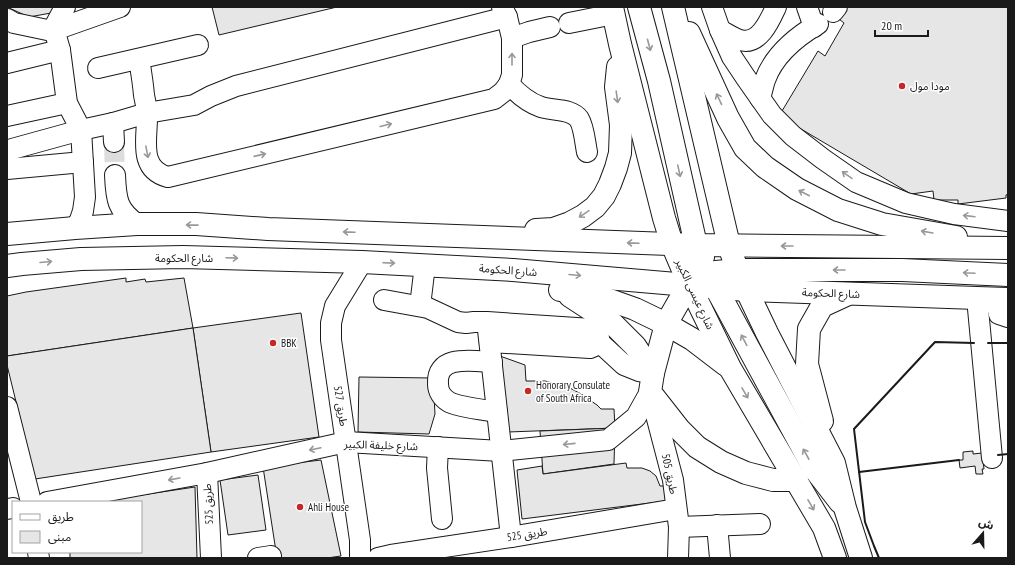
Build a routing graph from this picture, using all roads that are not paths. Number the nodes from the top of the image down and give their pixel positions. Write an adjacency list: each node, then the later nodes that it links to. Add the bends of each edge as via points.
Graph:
1 (65, 7): 14 (street)
2 (120, 7): 14 (street)
3 (637, 7): 7 (main road); 41 (main road, one-way to 41, via 659,81)
4 (712, 7): 15 (street)
5 (807, 7): 10 (street)
6 (673, 8): 42 (main road); 43 (main road, one-way to 6, via 882,224 838,210 797,189 766,167 745,148 728,118 685,26)
7 (613, 10): 12 (street); 18 (main road, شارع عيسى الكبير)
8 (505, 12): 16 (street); 27 (street, via 236,86 194,104)
9 (773, 13): 15 (street, via 767,25 754,39 740,40); 17 (street, via 774,26)
10 (825, 17): 17 (street)
11 (7, 19): 14 (street, via 14,23)
12 (569, 23)
13 (550, 27): 16 (street)
14 (52, 30): 20 (street)
15 (720, 30): 25 (street, via 732,57)
16 (512, 38): 24 (street, one-way to 16, via 512,75)
17 (795, 40): 25 (street, via 776,58 765,80)
18 (620, 44): 39 (main road, one-way to 39, via 616,87 622,125 620,153 610,184 595,207 583,216 553,229); 40 (main road, شارع عيسى الكبير)
19 (198, 45): 21 (street)
20 (60, 50): 22 (street); 26 (street)
21 (139, 59): 23 (street); 27 (street)
22 (7, 63)
23 (98, 68)
24 (509, 84): 27 (street, one-way to 24, via 145,146 148,160 156,172 168,177 494,99); 31 (street, via 532,103 576,115 582,124)
25 (760, 98): 35 (street, one-way to 25, via 954,214 906,203 856,182 793,136)
26 (67, 103): 28 (street); 29 (street)
27 (147, 113): 29 (street, via 113,132)
28 (7, 116)
29 (81, 130): 30 (street); 32 (street)
30 (7, 152)
31 (587, 152)
32 (83, 162): 33 (street); 37 (street, via 84,204)
33 (7, 169)
34 (115, 175): 36 (street, via 119,204 123,212)
35 (1008, 221)
36 (137, 224): 37 (main road); 39 (main road, one-way to 36, via 196,224)
37 (75, 228): 38 (main road)
38 (7, 234)
39 (426, 235): 40 (main road, one-way to 39)
40 (672, 244): 41 (main road); 49 (main road); 50 (main road, شارع عيسى الكبير)
41 (696, 245): 42 (main road); 49 (main road, via 709,266)
42 (729, 245): 43 (main road, one-way to 42); 49 (main road)
43 (1007, 248)
44 (362, 262): 45 (main road, شارع الحكومة, one-way to 45); 46 (main road, شارع الحكومة, one-way to 44, via 81,258 183,257); 67 (street, طريق 527, via 335,306 331,323 331,340)
45 (425, 265): 47 (main road, شارع الحكومة); 56 (street)
46 (7, 266)
47 (513, 270): 50 (main road, شارع الحكومة, one-way to 50); 51 (main road)
48 (1008, 275): 49 (main road, one-way to 49, via 902,270)
49 (719, 276): 50 (main road, شارع الحكومة); 52 (main road, شارع الحكومة); 76 (main road, one-way to 49, via 813,467)
50 (689, 284): 59 (main road); 63 (main road, شارع عيسى الكبير)
51 (560, 290): 59 (main road, via 604,298); 64 (main road, via 613,324 635,346)
52 (746, 290): 53 (main road, شارع الحكومة); 71 (main road)
53 (850, 293): 54 (main road, شارع الحكومة); 71 (main road, via 822,306 809,329 807,364)
54 (993, 298): 57 (street, via 999,314); 70 (street)
55 (384, 300): 56 (street)
56 (420, 306): 58 (street, via 458,322)
57 (1008, 317)
58 (487, 322): 60 (street); 61 (street, via 592,329 597,332)
59 (666, 324): 63 (main road, via 692,339); 64 (main road)
60 (490, 342): 61 (street, via 590,348); 62 (street)
61 (599, 342): 64 (street, via 624,366 639,371)
62 (492, 362): 66 (street); 66 (street, via 449,363 439,374 437,382 441,396 447,401)
63 (730, 368): 73 (main road, شارع عيسى الكبير, one-way to 73)
64 (651, 382): 69 (street, شارع خليفة الكبير, one-way to 69, via 636,417 608,440); 73 (main road, via 692,430); 77 (street, طريق 505, via 673,480)
65 (7, 408): 74 (street)
66 (497, 412): 69 (street)
67 (346, 442): 68 (street, شارع خليفة الكبير); 72 (street, شارع خليفة الكبير, one-way to 72); 84 (street, طريق 527, via 360,540)
68 (438, 447): 69 (street, شارع خليفة الكبير); 78 (street)
69 (501, 451): 81 (street)
70 (992, 458)
71 (834, 463): 76 (main road)
72 (207, 473): 75 (street, شارع خليفة الكبير, one-way to 75); 83 (street, طريق 525)
73 (796, 480): 87 (main road, شارع عيسى الكبير, one-way to 87, via 824,528)
74 (31, 501)
75 (53, 501)
76 (845, 508): 88 (main road)
77 (678, 518): 80 (street, طريق 525); 81 (street, طريق 525); 85 (street, طريق 505)
78 (442, 519)
79 (760, 524): 80 (street, طريق 525)
80 (717, 525): 86 (street)
81 (511, 537): 82 (street, طريق 525)
82 (386, 557)
83 (211, 558)
84 (360, 558)
85 (678, 558)
86 (720, 558)
87 (836, 558)
88 (861, 558)

